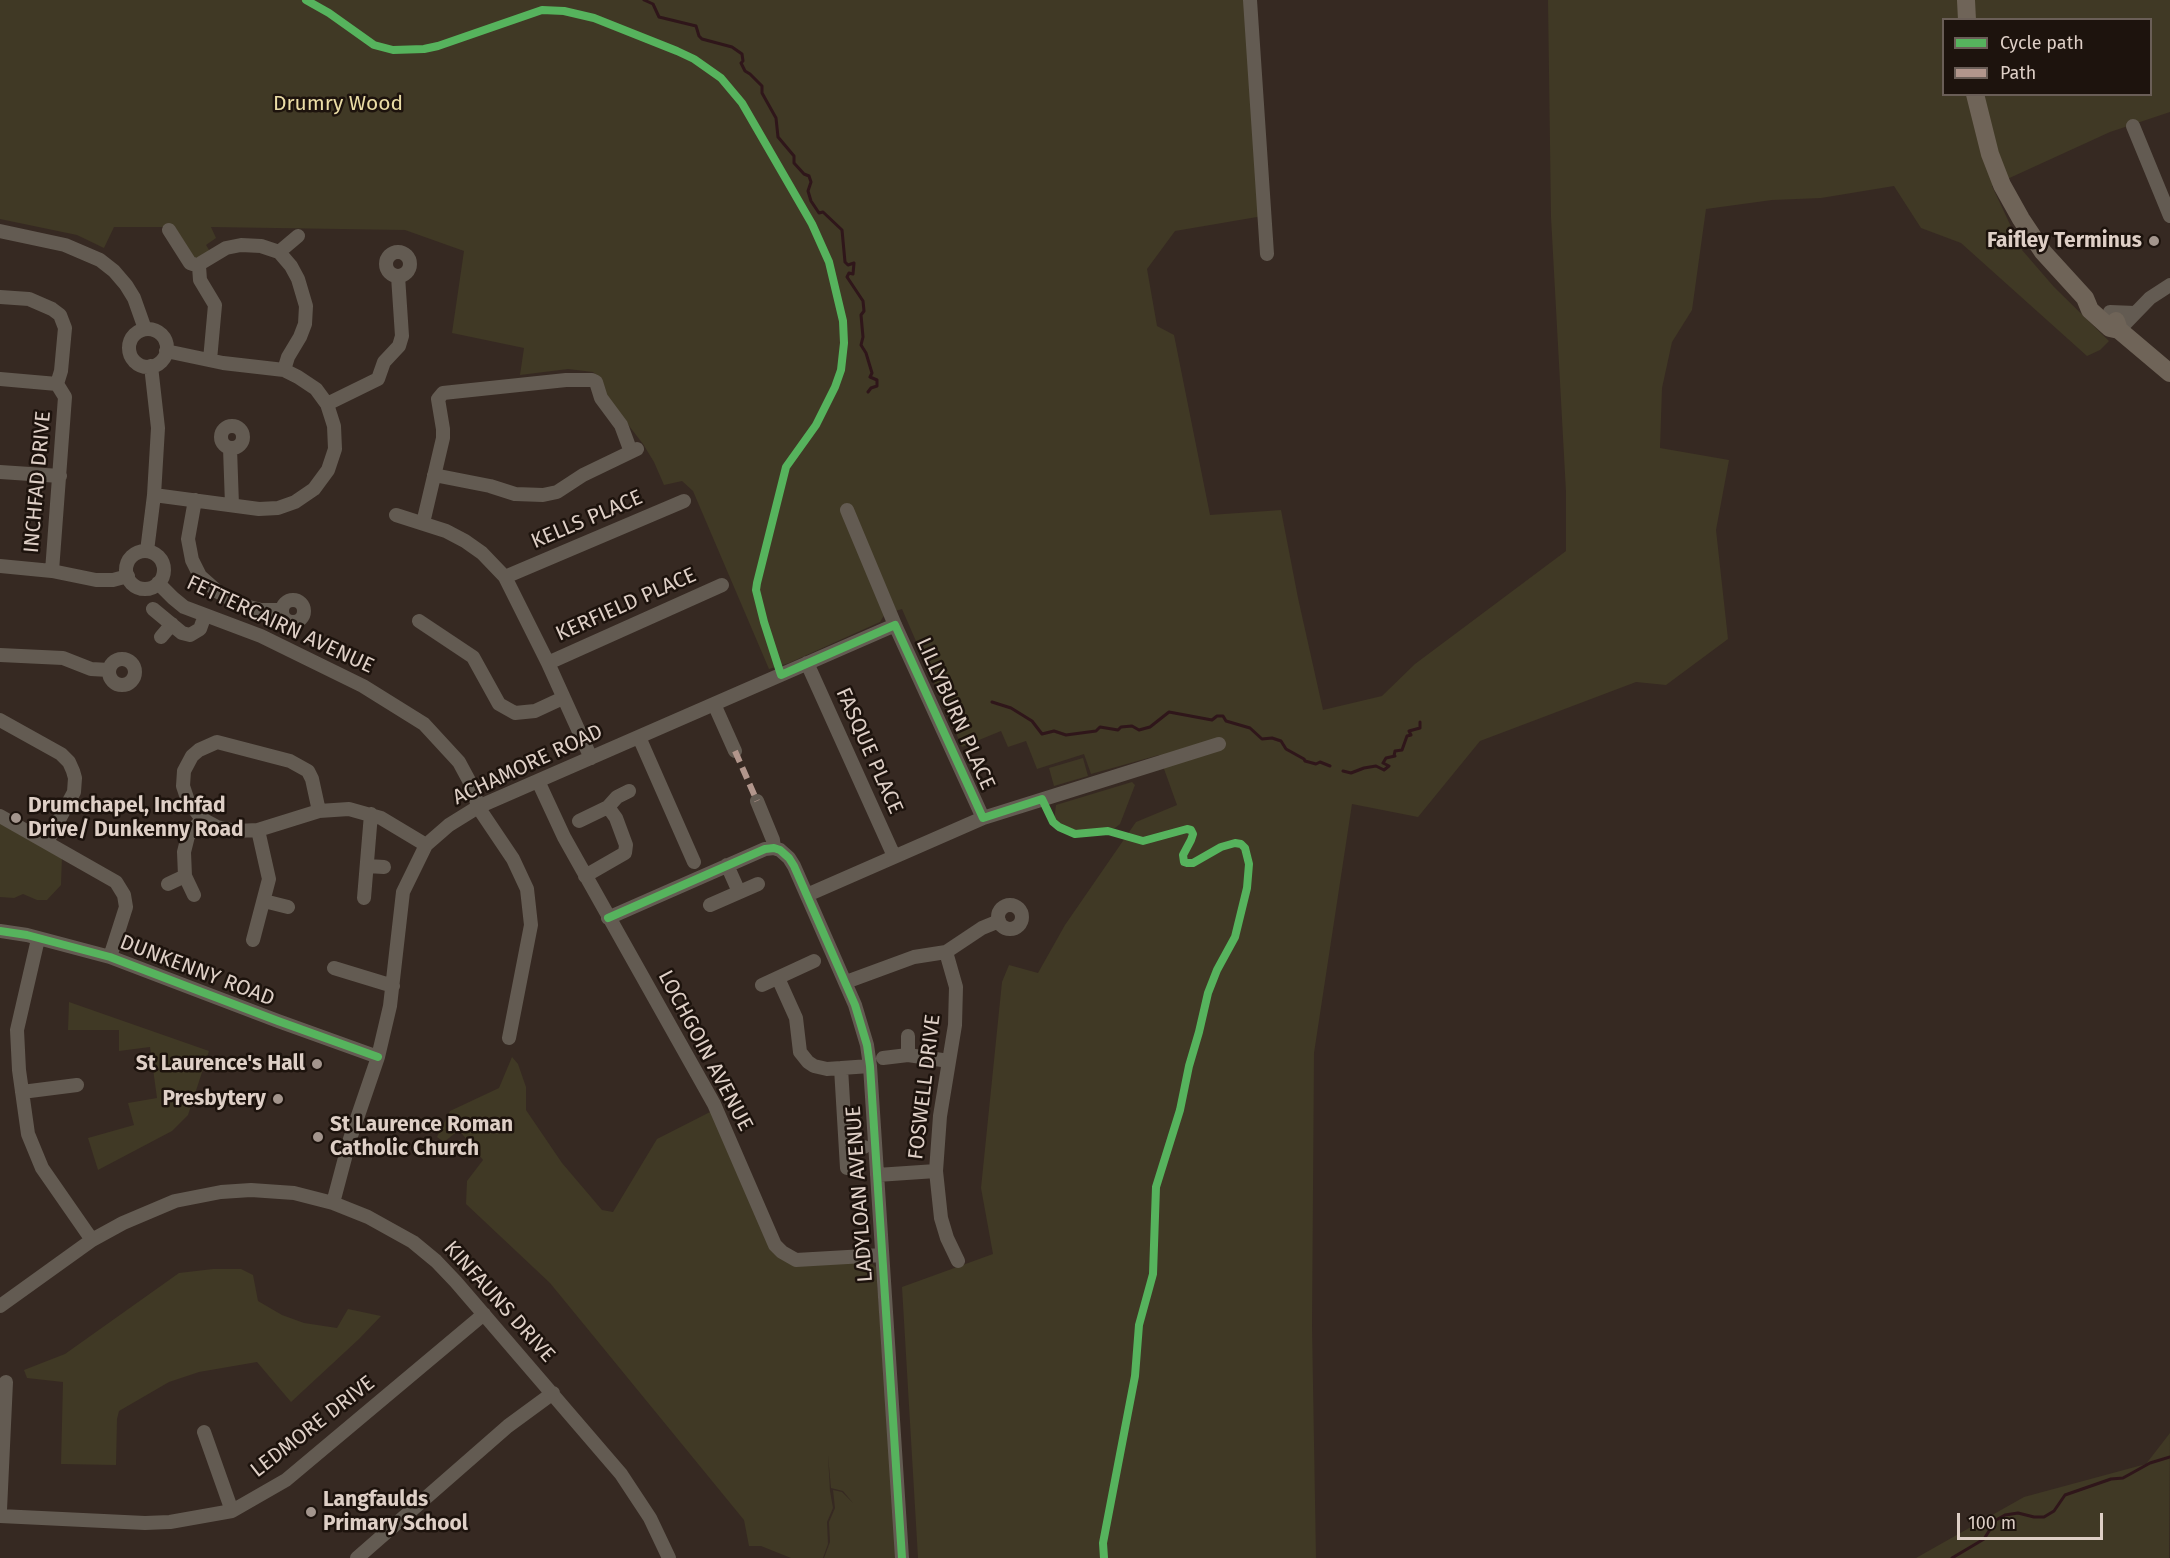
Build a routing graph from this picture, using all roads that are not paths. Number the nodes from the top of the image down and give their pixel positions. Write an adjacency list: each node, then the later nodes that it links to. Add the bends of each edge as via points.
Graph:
1 (1250, 0): 11 (street)
2 (1966, 0): 3 (main road)
3 (1967, 18)
4 (1976, 96): 16 (main road, via 2002,185 2043,252)
5 (2133, 126): 6 (street)
6 (2170, 216)
7 (169, 230): 12 (street, via 190,263)
8 (0, 231): 19 (street, via 65,245 100,260 126,285)
9 (298, 236): 10 (street)
10 (279, 252): 12 (street, via 261,246 233,245); 24 (street, via 295,273 306,306 305,324)
11 (1267, 254)
12 (199, 266): 22 (street, via 200,280 215,305)
13 (398, 276): 28 (street, via 402,336 399,346 384,362 376,381)
14 (2170, 285): 18 (street)
15 (0, 297): 27 (street, via 29,299 60,315 65,328)
16 (2085, 298): 17 (main road, via 2097,299); 20 (main road, via 2090,310 2110,328)
17 (2110, 312): 18 (street); 20 (main road)
18 (2135, 313): 20 (street)
19 (145, 329): 21 (street, via 161,335); 23 (street, via 130,341 130,354 138,364)
20 (2119, 330): 25 (main road)
21 (166, 351): 22 (street); 23 (street, via 159,363)
22 (210, 360): 24 (street)
23 (151, 366): 33 (street, via 158,428)
24 (284, 370): 28 (street, via 308,382)
25 (2170, 373)
26 (0, 379): 27 (street, INCHFAD DRIVE)
27 (57, 384): 32 (street, INCHFAD DRIVE, via 66,402)
28 (327, 404): 36 (street, via 334,426 335,449 328,470 315,489 278,508)
29 (230, 448): 36 (street)
30 (0, 472): 32 (street)
31 (434, 475): 31 (street, via 515,494 543,495 557,492 583,474 635,450 592,380 443,393 438,399 443,429); 39 (street)
32 (60, 476): 42 (street, INCHFAD DRIVE)
33 (154, 495): 34 (street); 40 (street)
34 (195, 500): 36 (street); 48 (street, via 188,539 200,576 241,605)
35 (684, 501): 44 (street, KELLS PLACE)
36 (232, 504)
37 (847, 510): 52 (street, LILLYBURN PLACE)
38 (396, 515): 39 (street)
39 (423, 523): 44 (street, via 465,541)
40 (147, 551): 43 (street, via 131,558); 45 (street, via 158,556 164,567)
41 (0, 566): 42 (street)
42 (52, 571): 43 (street, via 105,580)
43 (128, 576): 45 (street, via 141,588)
44 (505, 577): 55 (street)
45 (158, 583): 49 (street, FETTERCAIRN AVENUE, via 184,607)
46 (722, 585): 55 (street, KERFIELD PLACE)
47 (153, 609): 51 (street)
48 (282, 610)
49 (205, 615): 51 (street, via 194,634 182,633); 68 (street, FETTERCAIRN AVENUE, via 261,636 363,686 424,724 459,762)
50 (419, 621): 58 (street, via 473,657 499,704 515,713 535,711)
51 (172, 624): 53 (street)
52 (895, 625): 56 (street, ACHAMORE ROAD); 73 (street, LILLYBURN PLACE)
53 (161, 637)
54 (0, 656): 57 (street, via 63,658 91,669)
55 (548, 663): 58 (street)
56 (807, 663): 59 (street, ACHAMORE ROAD); 80 (street, FASQUE PLACE)
57 (109, 670)
58 (563, 698): 64 (street)
59 (714, 704): 61 (street, ACHAMORE ROAD); 63 (street)
60 (0, 720): 77 (street, via 61,754 73,771 74,792)
61 (639, 736): 64 (street, ACHAMORE ROAD); 81 (street)
62 (1219, 744): 73 (street)
63 (735, 751)
64 (591, 758): 65 (street, ACHAMORE ROAD)
65 (538, 781): 68 (street, ACHAMORE ROAD); 86 (street, LOCHGOIN AVENUE)
66 (629, 791): 69 (street)
67 (757, 801): 79 (street)
68 (478, 807): 78 (street, ACHAMORE ROAD); 110 (street, FETTERCAIRN AVENUE, via 513,859 530,908 531,925)
69 (608, 807): 75 (street); 86 (street, via 627,850 621,858)
70 (319, 811): 71 (street, via 349,809); 74 (street, via 312,779 305,768 217,742 192,756 184,771 188,801); 76 (street)
71 (371, 814): 78 (street); 82 (street)
72 (0, 816): 77 (street)
73 (983, 818): 80 (street)
74 (202, 819): 76 (street, via 225,830); 85 (street, via 192,829 185,846)
75 (579, 821)
76 (258, 830): 93 (street, via 269,874)
77 (47, 842): 102 (street, via 112,879 121,890 125,913)
78 (426, 845): 108 (street, ACHAMORE ROAD, via 402,892)
79 (776, 848): 83 (street); 91 (street, LADYLOAN AVENUE, via 789,858)
80 (894, 856): 91 (street)
81 (694, 862)
82 (367, 866): 84 (street); 92 (street)
83 (727, 866): 89 (street); 96 (street)
84 (384, 867)
85 (185, 876): 87 (street); 90 (street)
86 (585, 876): 96 (street, LOCHGOIN AVENUE)
87 (168, 884)
88 (758, 884): 89 (street)
89 (739, 892): 94 (street)
90 (194, 895)
91 (807, 895): 106 (street, LADYLOAN AVENUE)
92 (364, 898)
93 (264, 901): 95 (street); 100 (street)
94 (710, 905)
95 (288, 908)
96 (608, 918): 126 (street, LOCHGOIN AVENUE, via 714,1104 775,1245 796,1260)
97 (999, 921): 101 (street)
98 (0, 931): 99 (street, DUNKENNY ROAD)
99 (38, 939): 102 (street, DUNKENNY ROAD); 118 (street, via 17,1030)
100 (253, 940)
101 (946, 952): 106 (street, via 914,957); 114 (street, FOSWELL DRIVE, via 954,978 956,1005)
102 (110, 957): 112 (street, DUNKENNY ROAD)
103 (814, 961): 105 (street)
104 (334, 968): 108 (street)
105 (778, 978): 107 (street); 116 (street, via 796,1018 800,1052 814,1066)
106 (846, 982): 115 (street, LADYLOAN AVENUE, via 861,1023)
107 (762, 985)
108 (393, 986): 112 (street, ACHAMORE ROAD)
109 (908, 1036): 111 (street)
110 (509, 1038)
111 (908, 1055): 113 (street); 114 (street)
112 (378, 1057): 124 (street, ACHAMORE ROAD)
113 (883, 1058)
114 (949, 1060): 122 (street, FOSWELL DRIVE, via 939,1116)
115 (870, 1066): 116 (street); 123 (street, LADYLOAN AVENUE)
116 (840, 1068): 120 (street)
117 (77, 1085): 118 (street)
118 (22, 1092): 125 (street, via 36,1157)
119 (864, 1147): 120 (street)
120 (846, 1149): 121 (street)
121 (848, 1168)
122 (936, 1171): 123 (street); 127 (street, FOSWELL DRIVE, via 941,1218)
123 (876, 1175): 126 (street, LADYLOAN AVENUE)
124 (333, 1203): 125 (street, KINFAUNS DRIVE, via 294,1193 213,1193 143,1213); 129 (street, KINFAUNS DRIVE, via 413,1242 443,1268)
125 (92, 1240): 128 (street, KINFAUNS DRIVE)
126 (882, 1255): 138 (street, LADYLOAN AVENUE)
127 (958, 1261)
128 (2, 1299)
129 (484, 1314): 131 (street, KINFAUNS DRIVE); 134 (street, LEDMORE DRIVE, via 286,1480)
130 (6, 1382): 133 (street)
131 (553, 1393): 136 (street, via 508,1426); 137 (street, KINFAUNS DRIVE, via 621,1474 650,1518)
132 (204, 1432): 134 (street)
133 (0, 1510)
134 (232, 1511): 135 (street, LEDMORE DRIVE, via 145,1523)
135 (0, 1516)
136 (357, 1558)
137 (669, 1558)
138 (902, 1558)

